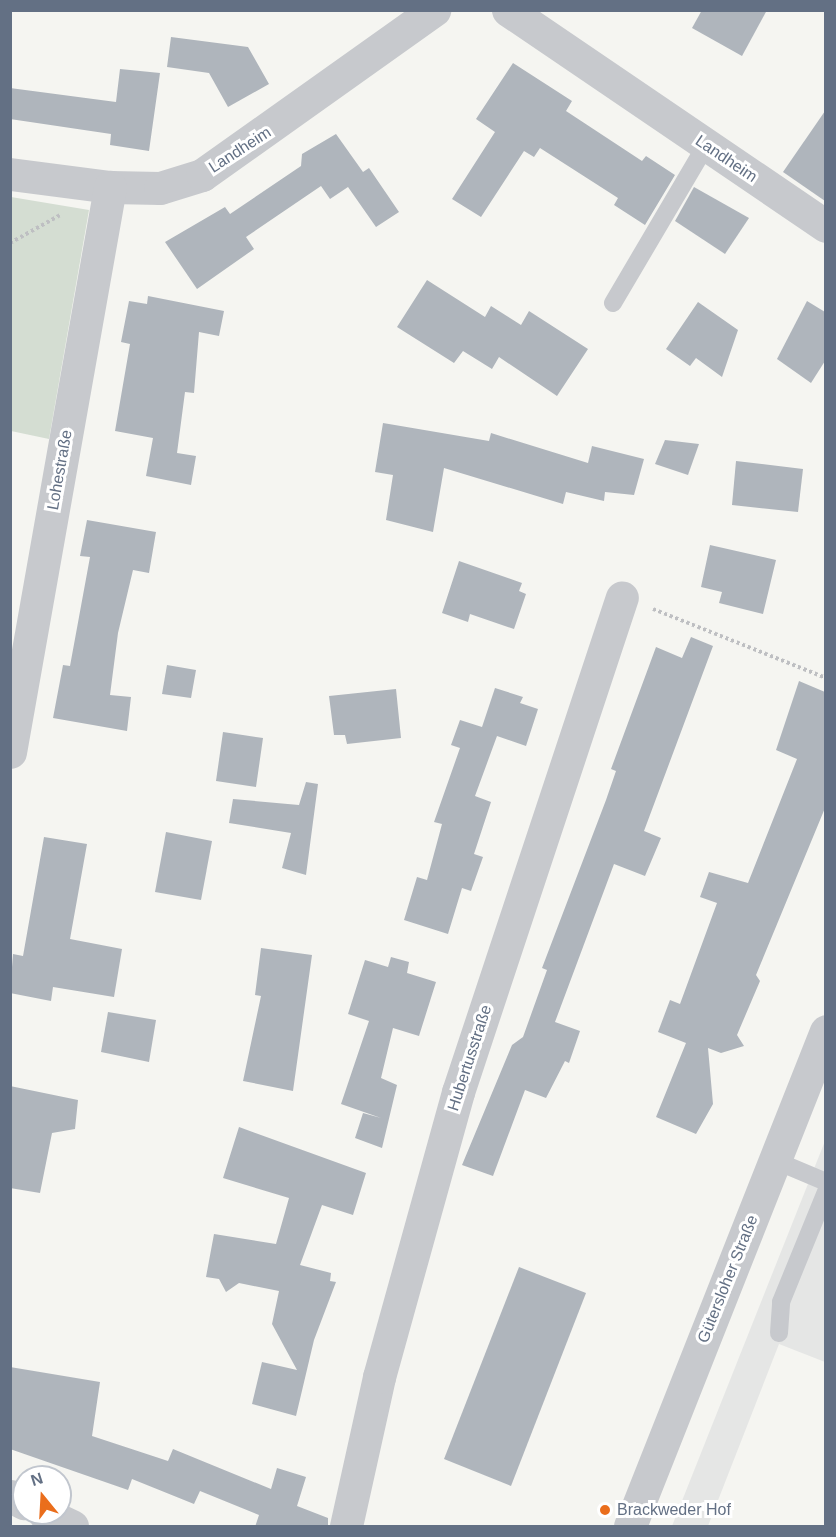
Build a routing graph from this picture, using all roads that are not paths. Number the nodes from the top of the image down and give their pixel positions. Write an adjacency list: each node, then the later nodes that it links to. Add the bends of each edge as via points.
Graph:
1 (434, 10): 5 (street, Landheim, via 232,159 160,188)
2 (508, 10): 3 (street, Landheim)
3 (706, 145): 6 (street, Landheim); 7 (lane)
4 (10, 174): 5 (street, Landheim)
5 (110, 187): 9 (street, Lohestraße)
6 (825, 226)
7 (613, 303)
8 (622, 597): 15 (street, Hubertusstraße, via 458,1092 379,1377)
9 (10, 752)
10 (825, 1030): 11 (street, Gütersloher Straße)
11 (774, 1160): 12 (lane); 16 (street, Gütersloher Straße)
12 (825, 1182)
13 (825, 1192): 14 (lane, via 781,1302)
14 (779, 1333)
15 (346, 1527)
16 (630, 1527)

